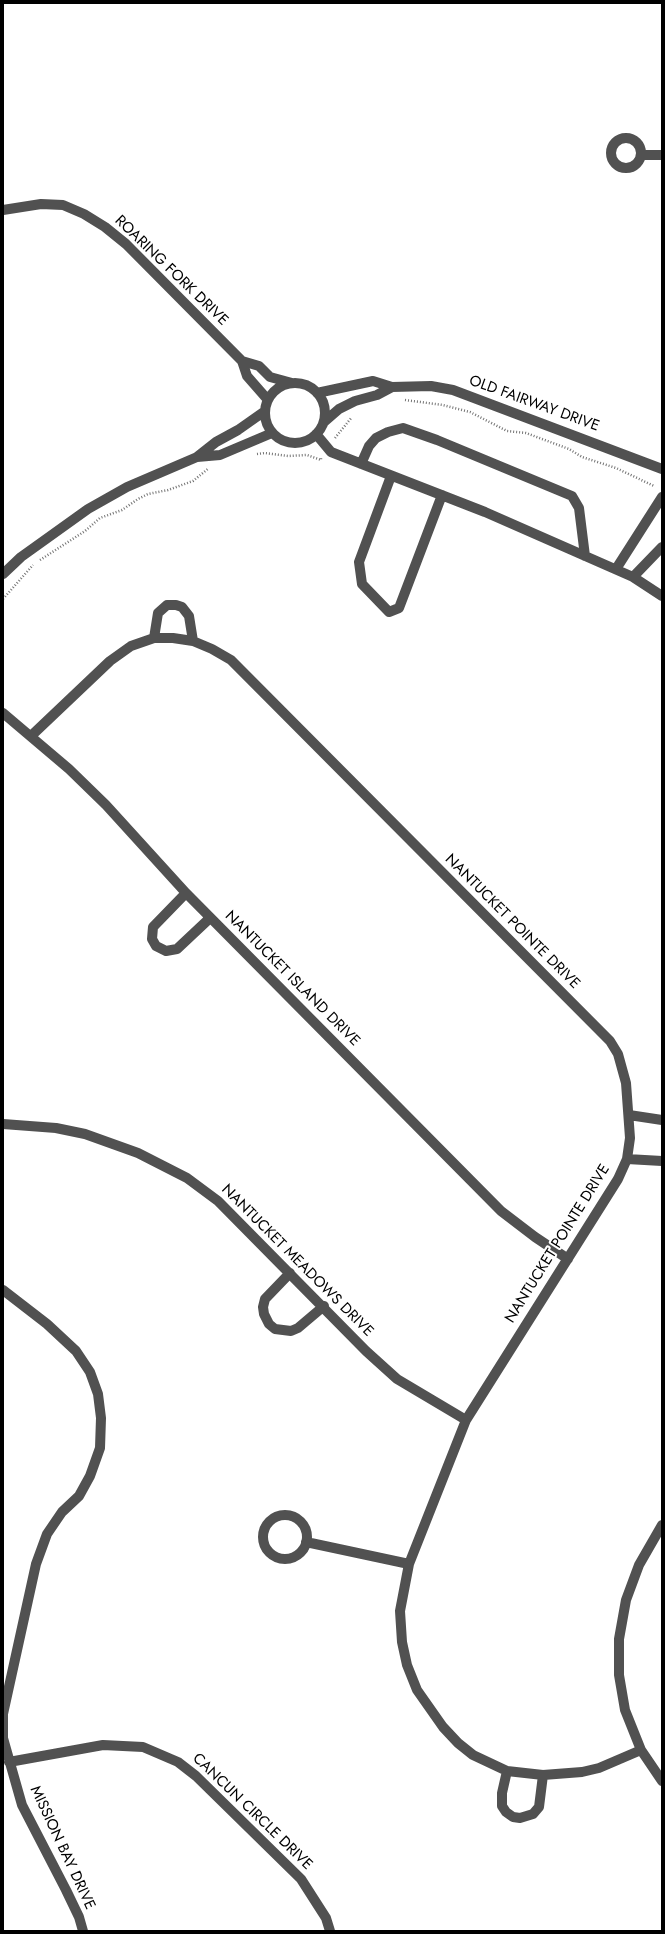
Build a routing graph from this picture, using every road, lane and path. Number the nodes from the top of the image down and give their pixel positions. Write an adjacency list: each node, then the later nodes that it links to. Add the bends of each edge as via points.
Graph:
1 (641, 155): 2 (street)
2 (662, 155)
3 (3, 210): 4 (street, ROARING FORK DRIVE, via 41,204 63,205 106,227)
4 (242, 361): 5 (street, ROARING FORK DRIVE, via 259,366 270,377); 8 (street, ROARING FORK DRIVE, via 246,376)
5 (292, 383): 7 (street, via 302,384); 8 (street, via 275,390)
6 (392, 387): 7 (street, OLD FAIRWAY DRIVE, via 373,381); 12 (street, OLD FAIRWAY DRIVE, via 377,396 355,401 339,409); 20 (street, OLD FAIRWAY DRIVE, via 431,386 453,390)
7 (318, 393): 12 (street, via 323,400)
8 (268, 400): 10 (street)
9 (401, 400): 22 (path, via 431,403 470,412 507,431 526,433 582,457 616,468)
10 (265, 412): 13 (street, via 266,424); 17 (street, via 216,442)
11 (355, 415): 15 (path)
12 (324, 422): 14 (street)
13 (272, 433): 14 (street, via 280,440 290,443 301,443); 17 (street, via 220,455)
14 (316, 434): 15 (street)
15 (327, 447): 16 (path, via 320,460 307,456); 18 (street, via 331,452)
16 (252, 454)
17 (197, 457): 28 (street, via 127,487 88,509 21,557)
18 (361, 464): 21 (street); 26 (street, via 369,446 376,438 388,432 403,428 437,440 572,496 579,508)
19 (214, 465): 31 (path, via 193,481 148,494 122,510 100,518 31,567)
20 (662, 469)
21 (391, 476): 23 (street); 23 (street, via 359,562 362,584 389,612 399,608)
22 (654, 486)
23 (442, 495): 26 (street)
24 (662, 498): 27 (street)
25 (662, 547): 29 (street)
26 (585, 556): 27 (street)
27 (616, 569): 29 (street)
28 (3, 574)
29 (633, 577): 30 (street)
30 (662, 596)
31 (3, 598)
32 (154, 638): 33 (street, NANTUCKET POINTE DRIVE); 33 (street, via 158,613 167,605 176,605 182,607 189,616); 35 (street, NANTUCKET POINTE DRIVE, via 131,646 110,661)
33 (193, 641): 38 (street, NANTUCKET POINTE DRIVE, via 231,660 610,1041 618,1054 626,1083)
34 (3, 713): 35 (street, NANTUCKET ISLAND DRIVE)
35 (31, 736): 36 (street, NANTUCKET ISLAND DRIVE, via 106,805)
36 (186, 893): 37 (street, NANTUCKET ISLAND DRIVE); 37 (street, via 153,927 152,939 156,946 166,951 177,949)
37 (210, 918): 43 (street, NANTUCKET ISLAND DRIVE, via 501,1211 535,1238)
38 (629, 1115): 39 (street); 41 (street, NANTUCKET POINTE DRIVE, via 630,1138)
39 (662, 1120)
40 (3, 1124): 44 (street, NANTUCKET MEADOWS DRIVE, via 56,1128 85,1134 138,1153 187,1178 218,1201)
41 (627, 1159): 42 (street); 43 (street, NANTUCKET POINTE DRIVE, via 618,1179)
42 (662, 1161)
43 (568, 1259): 47 (street, NANTUCKET POINTE DRIVE)
44 (290, 1273): 46 (street, NANTUCKET MEADOWS DRIVE); 46 (street, via 265,1299 264,1314 269,1324 275,1329 291,1331)
45 (3, 1290): 52 (street, MISSION BAY DRIVE, via 47,1324 76,1351 90,1372 98,1394 102,1418 100,1448 90,1476 79,1496 62,1512 47,1534 36,1564 3,1714 3,1738)
46 (324, 1306): 47 (street, NANTUCKET MEADOWS DRIVE, via 366,1351 398,1379)
47 (466, 1420): 50 (street, NANTUCKET POINTE DRIVE)
48 (662, 1525): 51 (street, via 639,1565 626,1600 619,1639 619,1675 623,1696)
49 (306, 1542): 49 (street, via 304,1528 295,1518 274,1518 264,1529 267,1550 278,1558 292,1558 303,1549); 50 (street)
50 (409, 1564): 53 (street, NANTUCKET POINTE DRIVE, via 400,1610 402,1642 407,1665 417,1690 458,1743 473,1755)
51 (641, 1750): 54 (street, NANTUCKET POINTE DRIVE, via 599,1768); 55 (street)
52 (9, 1762): 56 (street, MISSION BAY DRIVE, via 22,1805 66,1890); 57 (street, CANCUN CIRCLE DRIVE, via 103,1745 143,1747 178,1762 196,1776 301,1879 326,1918)
53 (507, 1771): 54 (street, NANTUCKET POINTE DRIVE); 54 (street, via 502,1806 513,1817 520,1818 533,1814 539,1807)
54 (543, 1775)
55 (662, 1781)
56 (83, 1931)
57 (330, 1931)

